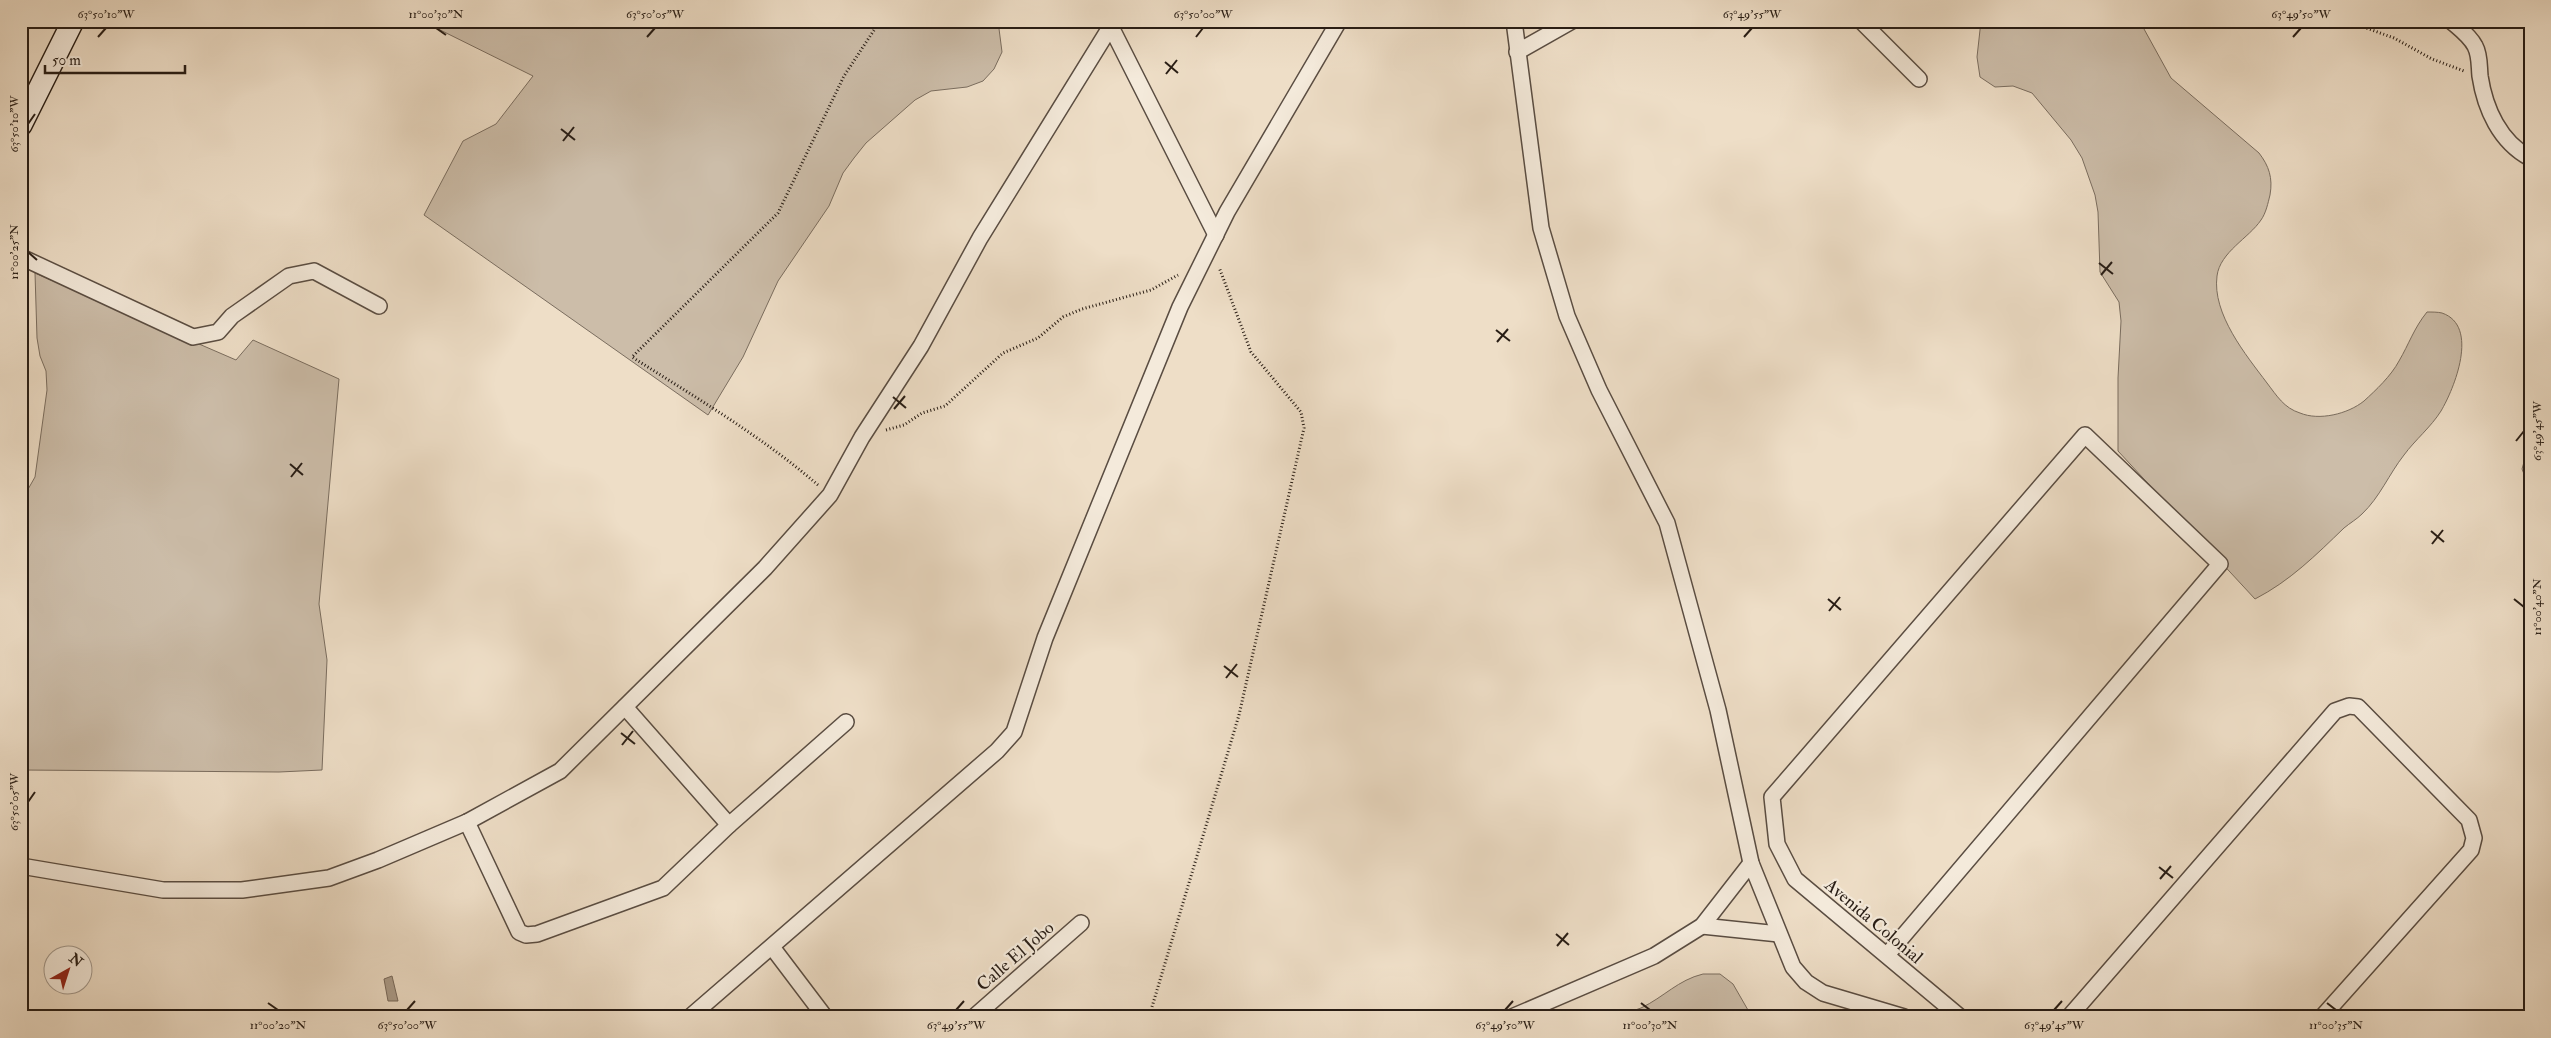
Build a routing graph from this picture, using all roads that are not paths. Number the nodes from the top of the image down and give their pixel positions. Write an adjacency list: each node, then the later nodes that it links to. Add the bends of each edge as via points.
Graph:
1 (73, 21): 10 (street)
2 (1339, 21): 12 (street)
3 (1514, 21): 8 (street)
4 (1572, 21): 8 (street)
5 (1861, 21): 9 (street)
6 (2450, 21): 11 (street, via 2474,45 2479,58 2480,78 2496,128 2516,151)
7 (1111, 23): 12 (street); 15 (street, via 980,238 921,346 862,437 830,495 765,568)
8 (1518, 52): 19 (street, via 1541,228 1567,316 1598,390 1667,523 1718,710)
9 (1920, 80)
10 (21, 126)
11 (2530, 158)
12 (1213, 241): 24 (street, via 1180,307 1045,638 1014,732 997,751)
13 (21, 257): 14 (street, via 192,337 218,332 232,316 289,276 314,271)
14 (378, 306)
15 (626, 707): 17 (street, via 560,771); 18 (street)
16 (846, 722): 18 (street)
17 (467, 822): 18 (street, via 515,926 526,935 537,934 662,888); 20 (street, via 329,878 242,890 163,890)
18 (729, 824)
19 (1751, 863): 22 (street); 23 (street)
20 (21, 866)
21 (1081, 923): 28 (street, Calle El Jobo)
22 (1702, 926): 23 (street); 29 (street, via 1654,956)
23 (1780, 934): 30 (street, via 1793,967 1806,982 1823,993)
24 (772, 948): 26 (street); 27 (street)
25 (1886, 955): 25 (street, Avenida Colonial, via 1795,879 1777,844 1772,797 2085,435 2220,564); 31 (street, Avenida Colonial)
26 (690, 1017)
27 (825, 1017)
28 (974, 1017)
29 (1512, 1017)
30 (1904, 1017)
31 (1960, 1017)
32 (2069, 1017): 33 (street, via 2335,711 2349,706 2358,707 2469,820 2474,838 2471,850)
33 (2322, 1017)

